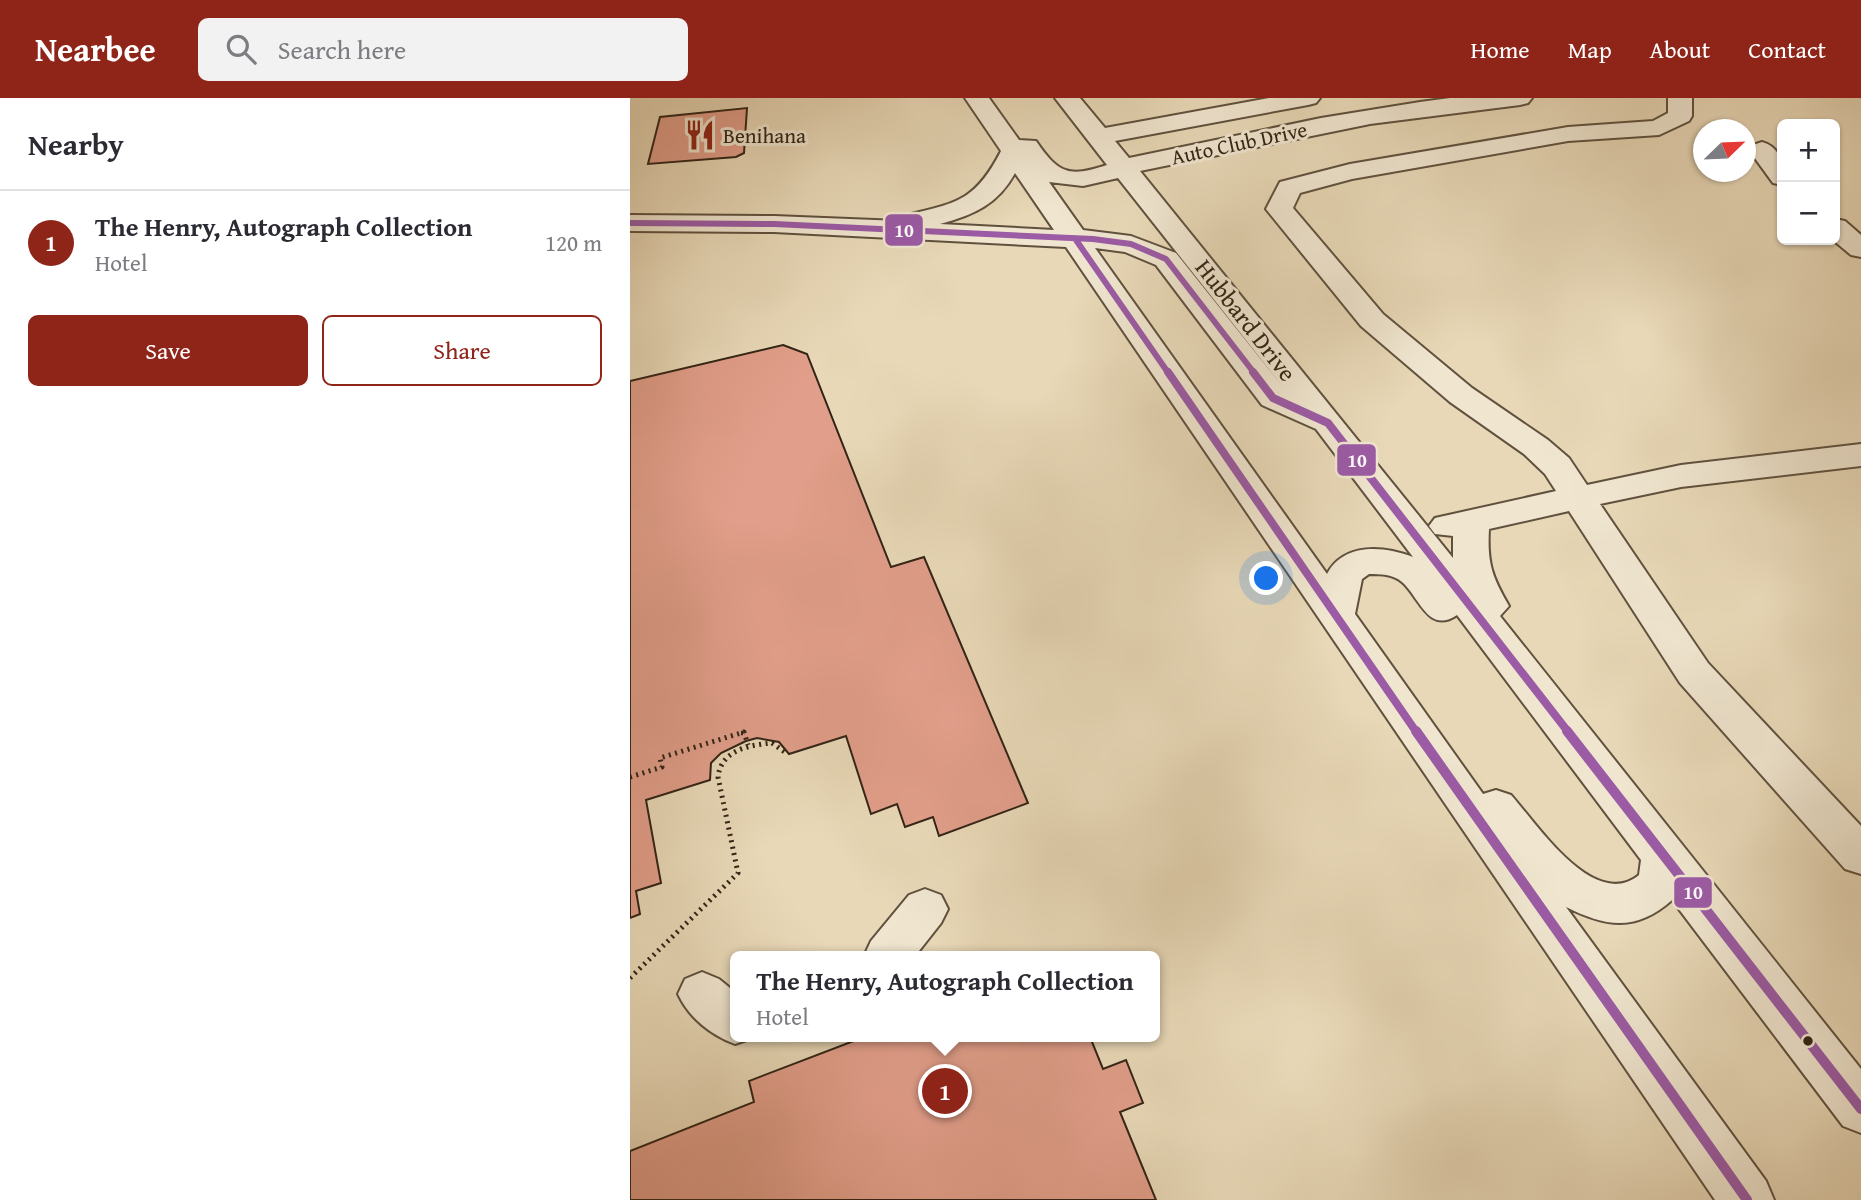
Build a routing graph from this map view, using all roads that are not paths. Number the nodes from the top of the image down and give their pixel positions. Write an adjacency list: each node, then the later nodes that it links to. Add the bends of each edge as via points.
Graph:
1 (977, 98): 13 (street)
2 (993, 98): 15 (street, Auto Club Drive, via 1042,168 1056,177 1104,175)
3 (1067, 98): 11 (street, Hubbard Drive)
4 (1308, 98): 9 (street, Auto Club Drive)
5 (1402, 98): 10 (street)
6 (1520, 98): 8 (street, Auto Club Drive)
7 (1680, 98): 25 (street, via 1680,116 1659,128 1567,134 1350,172 1289,188 1279,209 1372,320 1461,396 1536,447 1557,466)
8 (1483, 99): 10 (street, Auto Club Drive)
9 (1222, 112): 11 (street, Auto Club Drive); 12 (street)
10 (1376, 115): 12 (street, Auto Club Drive)
11 (1099, 137): 15 (street, Hubbard Drive)
12 (1250, 141): 15 (street, Auto Club Drive)
13 (1014, 150): 18 (street, via 995,186 978,200); 20 (street)
14 (1762, 150): 16 (street)
15 (1124, 167): 22 (street, Hubbard Drive)
16 (1777, 170)
17 (630, 223): 18 (street, via 765,222)
18 (888, 229): 20 (street)
19 (1840, 231): 21 (street)
20 (1076, 240): 22 (street, via 1121,240 1166,259 1273,398); 27 (street)
21 (1861, 249)
22 (1328, 423): 24 (street, Hubbard Drive)
23 (1861, 455): 25 (street, via 1681,476)
24 (1381, 491): 26 (street, via 1442,527); 29 (street, Hubbard Drive)
25 (1578, 499): 26 (street); 31 (street, via 1694,673)
26 (1472, 523): 34 (street, via 1469,558 1479,592 1726,901)
27 (1336, 615): 28 (street); 29 (street, via 1345,573 1361,562 1387,561 1414,572 1557,757)
28 (1437, 760): 30 (street, via 1488,796 1560,883 1602,903 1639,902 1660,884); 36 (street)
29 (1616, 794): 30 (street, Hubbard Drive)
30 (1664, 856): 34 (street, Hubbard Drive)
31 (1861, 856)
32 (925, 909): 33 (street)
33 (891, 951)
34 (1777, 1001): 35 (street, Hubbard Drive)
35 (1861, 1109)
36 (1747, 1200)

